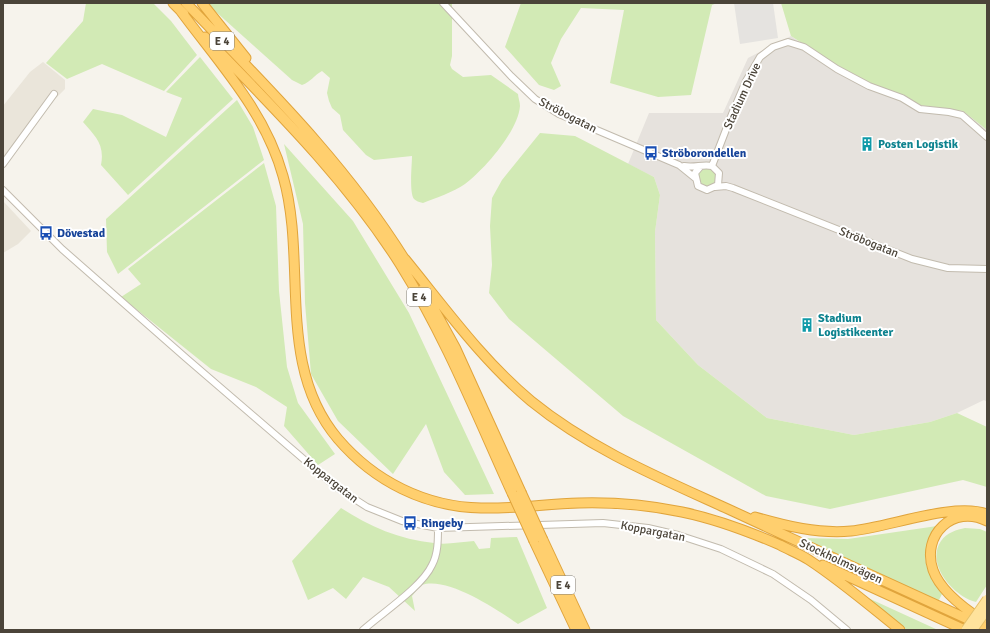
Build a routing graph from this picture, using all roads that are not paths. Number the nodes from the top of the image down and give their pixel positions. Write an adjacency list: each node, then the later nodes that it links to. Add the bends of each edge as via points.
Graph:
1 (173, 3): 4 (highway, E 4)
2 (202, 3): 5 (highway, via 244,55)
3 (443, 3): 9 (street, Ströbogatan, via 535,99 565,116)
4 (183, 7): 5 (highway, E 4); 19 (highway, E 4, via 315,150 373,224 426,309); 25 (highway, via 248,99 275,151 284,178 289,212 299,350 304,373 313,398 336,437 367,468 408,492 454,506 481,508 612,503 685,512 747,531)
5 (259, 79): 17 (highway, E 4, via 354,185)
6 (54, 94): 8 (street)
7 (987, 136): 11 (street, Stadium Drive, via 962,115 920,109 902,98 869,86 804,47 788,42 760,57 746,81)
8 (3, 164)
9 (679, 165): 10 (street, Ströbogatan, via 691,168); 12 (street, Ströbogatan)
10 (700, 166): 11 (street); 12 (street)
11 (712, 166): 13 (street)
12 (695, 178): 14 (street, via 702,189 711,190)
13 (720, 178): 14 (street); 15 (street, Ströbogatan)
14 (716, 187): 15 (street, Ströbogatan)
15 (733, 188): 18 (street, Ströbogatan, via 912,260 948,268)
16 (3, 190): 23 (street, Koppargatan, via 68,254 336,487 382,514)
17 (405, 259): 19 (highway, E 4, via 456,349); 20 (highway, Stockholmsvägen, via 488,360 531,401 602,449)
18 (987, 269)
19 (516, 492): 24 (highway, E 4, bridge)
20 (729, 510): 21 (highway, via 799,528 840,531 966,510); 30 (highway, Stockholmsvägen)
21 (987, 514)
22 (987, 521): 29 (highway, via 970,516 948,522 932,540 930,557 933,570 941,584)
23 (438, 528): 31 (street, via 437,551 430,570); 35 (street, Koppargatan, via 589,522 664,531 721,549 757,566 811,600)
24 (538, 540): 26 (highway, E 4); 34 (highway, E 4)
25 (807, 558): 36 (highway); 37 (highway, Stockholmsvägen)
26 (561, 599): 32 (highway); 33 (highway, E 4)
27 (987, 599): 37 (main road, bridge)
28 (987, 610): 37 (main road, bridge)
29 (987, 623)
30 (987, 628)
31 (363, 630)
32 (571, 630)
33 (576, 630)
34 (585, 630)
35 (847, 630)
36 (900, 630)
37 (968, 630)

